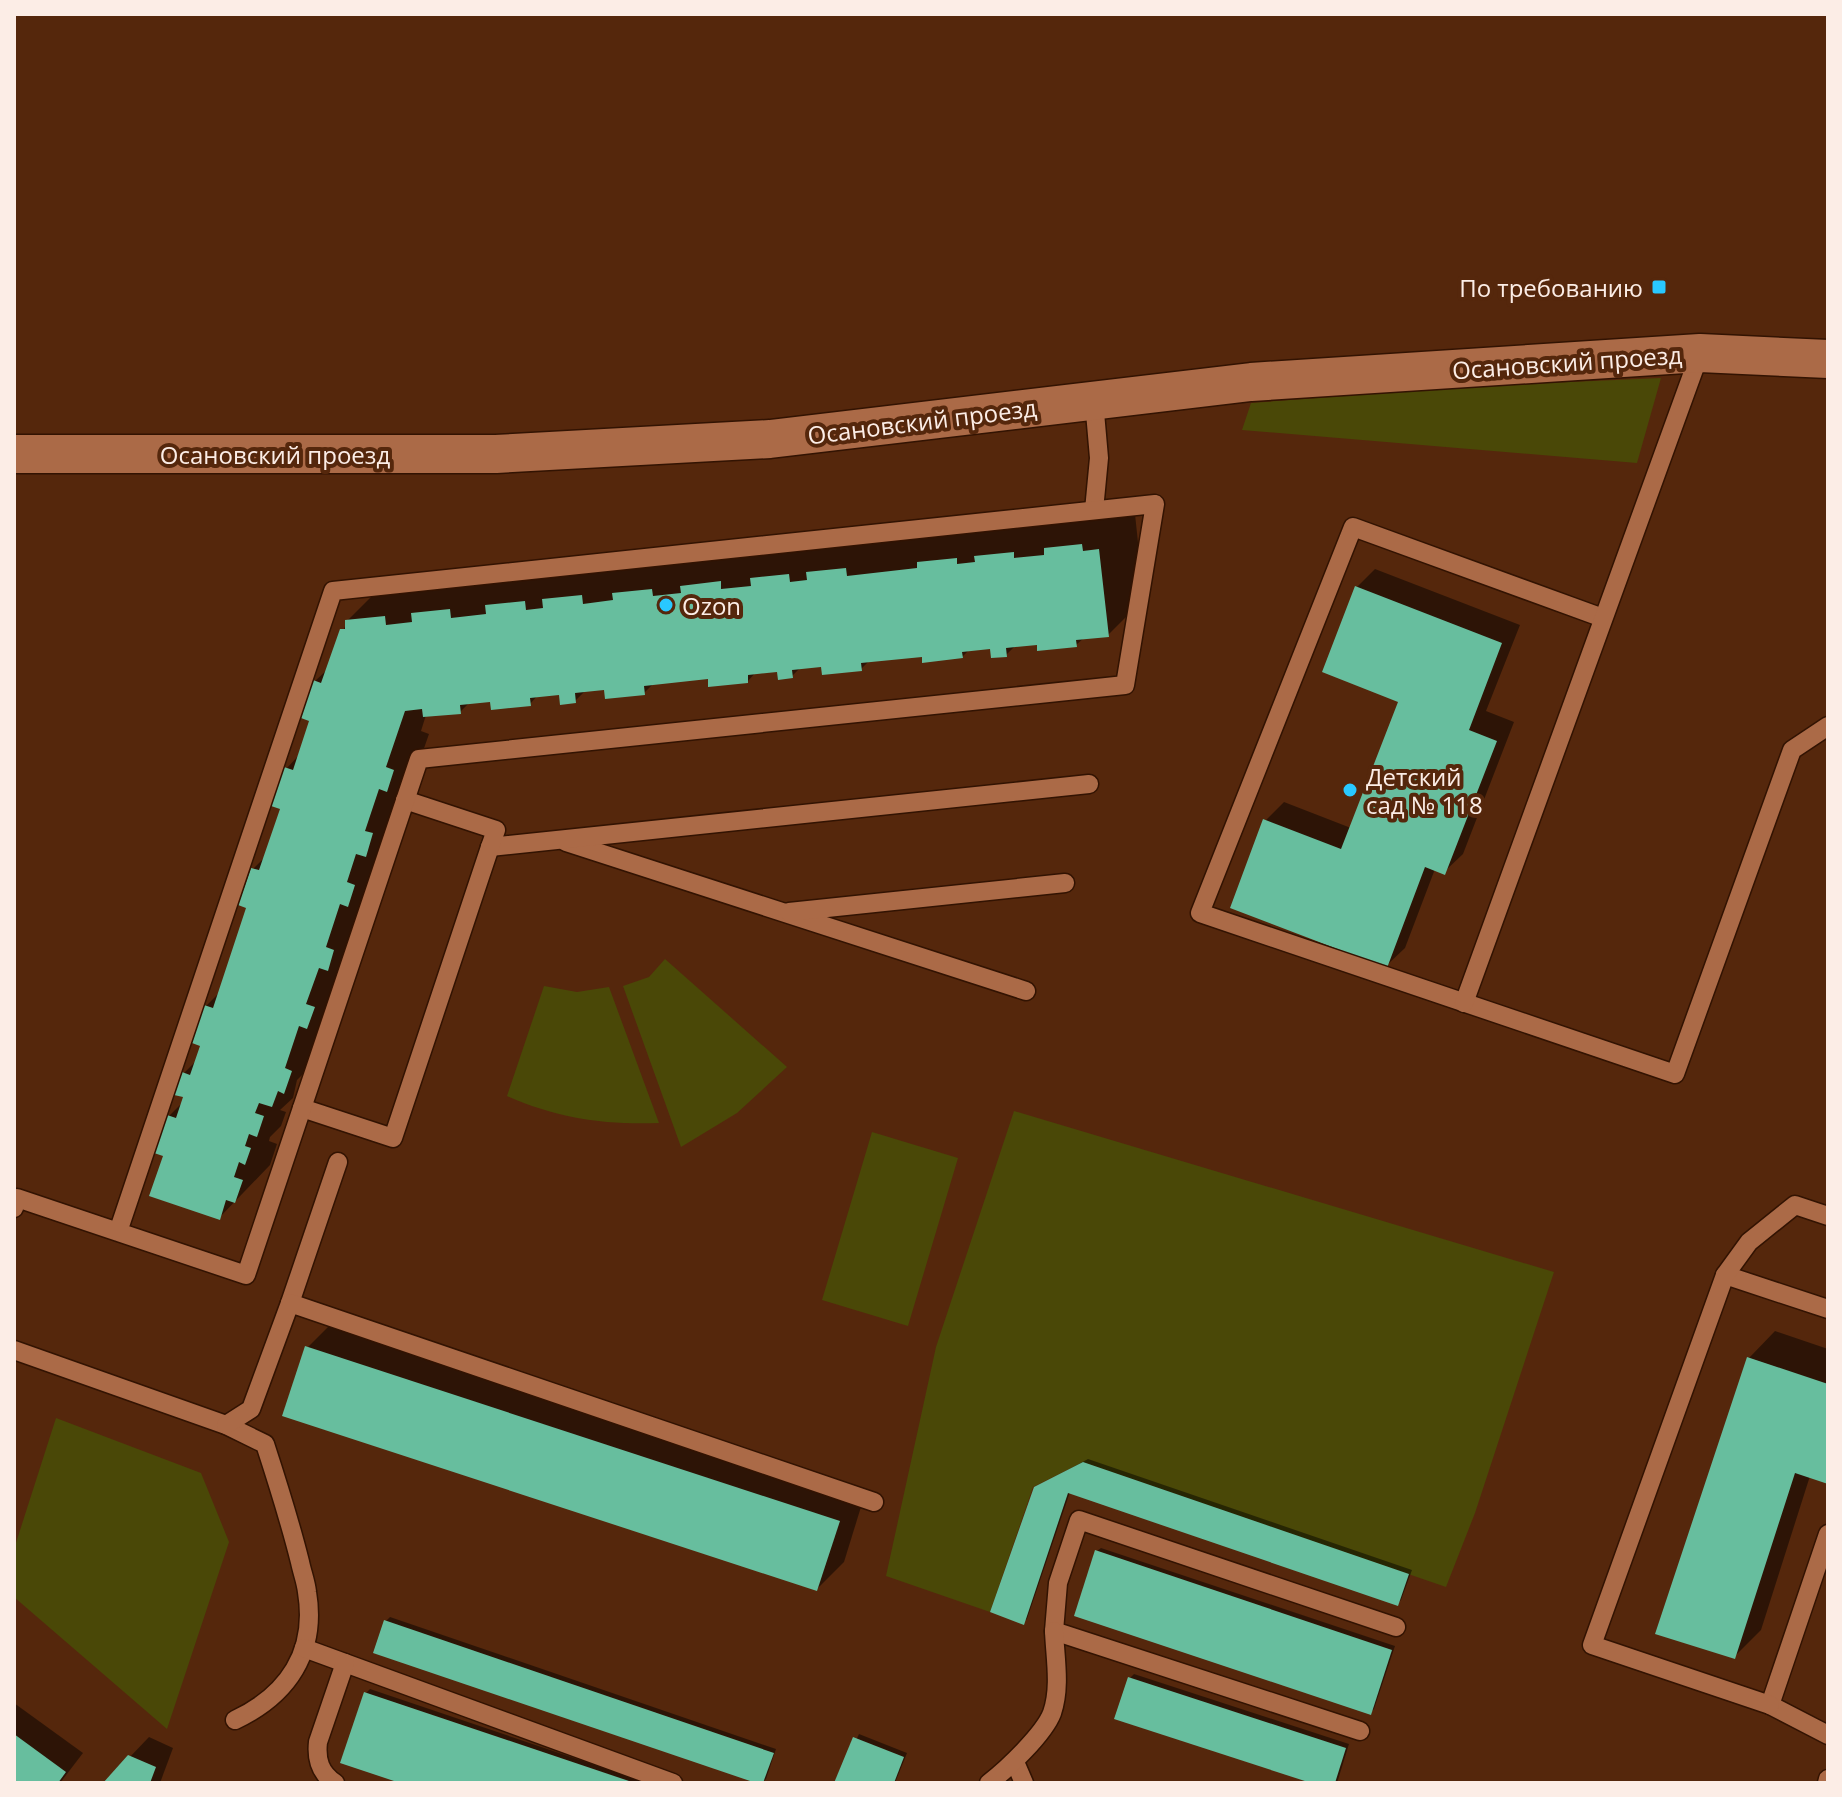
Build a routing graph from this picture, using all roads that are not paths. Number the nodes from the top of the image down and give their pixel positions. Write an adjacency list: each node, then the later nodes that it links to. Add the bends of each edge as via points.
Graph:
1 (1700, 353): 2 (street, Осановский проезд); 3 (street, Осановский проезд, via 1251,382); 6 (lane)
2 (1828, 359)
3 (1094, 401): 4 (street, Осановский проезд, via 770,439 496,454); 5 (lane, via 1099,458)
4 (14, 454)
5 (1094, 510): 9 (lane, via 1155,504 1125,685 419,759); 20 (lane, via 333,591)
6 (1603, 618): 15 (lane); 15 (lane, via 1353,527 1200,913)
7 (1828, 726): 15 (lane, via 1792,750 1675,1074)
8 (1089, 784): 10 (lane)
9 (405, 800): 11 (lane, via 496,830); 16 (lane)
10 (560, 840): 11 (lane); 13 (lane)
11 (490, 847): 16 (lane, via 393,1138)
12 (1065, 883): 13 (lane)
13 (783, 912): 14 (lane)
14 (1026, 991)
15 (1464, 1003)
16 (302, 1108): 20 (lane, via 246,1275)
17 (338, 1162): 22 (lane)
18 (14, 1208): 20 (lane, via 17,1198)
19 (1828, 1216): 21 (lane, via 1795,1205 1749,1242)
20 (118, 1232)
21 (1725, 1275): 23 (lane); 32 (lane, via 1592,1645)
22 (290, 1303): 25 (lane, via 251,1409); 26 (lane)
23 (1828, 1309)
24 (14, 1350): 25 (lane)
25 (226, 1425): 30 (lane, via 265,1444 307,1592)
26 (874, 1502)
27 (1828, 1534): 32 (lane)
28 (1396, 1627): 29 (lane, via 1079,1520 1058,1583)
29 (1054, 1631): 34 (lane); 36 (lane, via 1057,1683 1052,1714)
30 (304, 1648): 31 (lane); 33 (lane, via 292,1678 275,1696)
31 (345, 1663): 37 (lane, via 318,1742 324,1773); 38 (lane)
32 (1770, 1705): 35 (lane)
33 (235, 1720)
34 (1360, 1731)
35 (1828, 1735)
36 (1015, 1762): 39 (lane); 40 (lane)
37 (335, 1783)
38 (673, 1783)
39 (989, 1783)
40 (1024, 1783)

